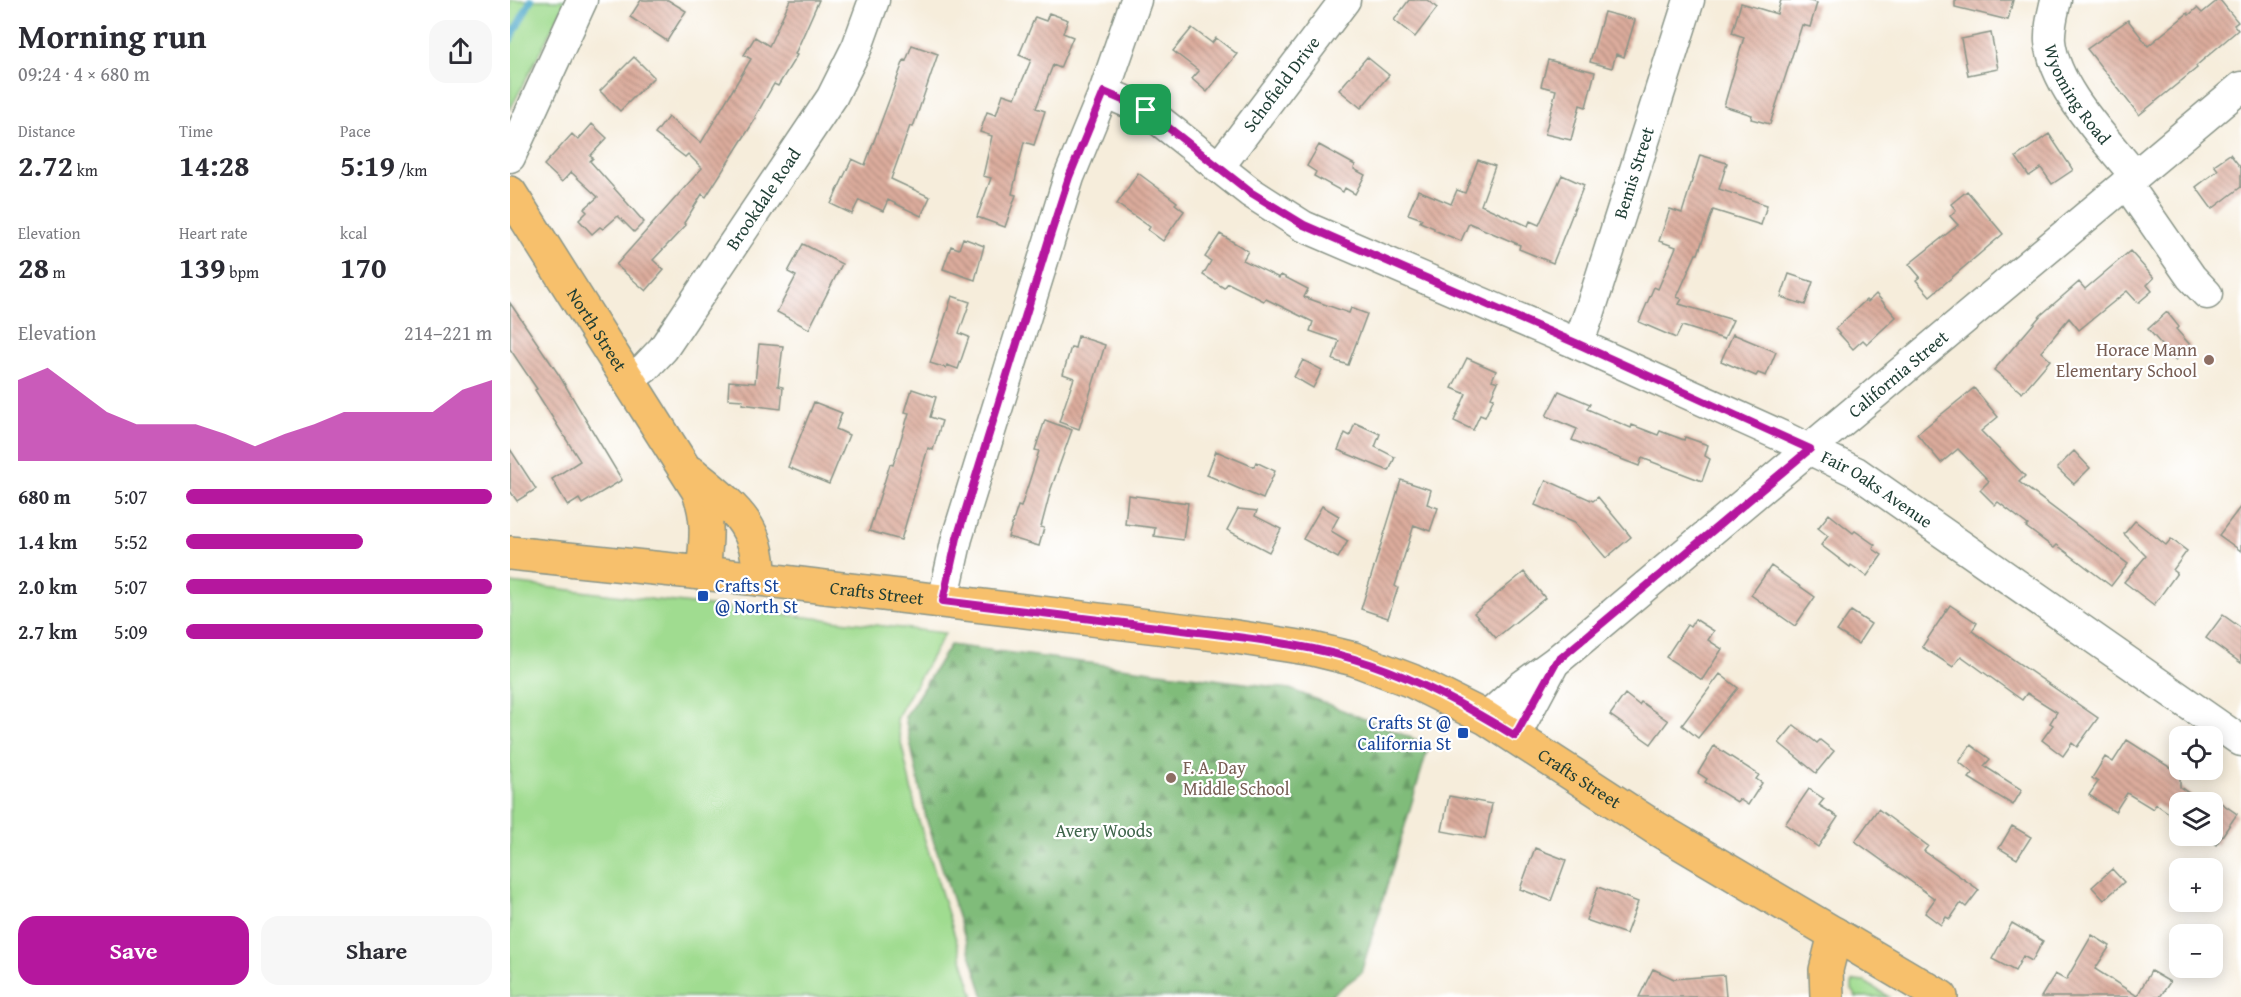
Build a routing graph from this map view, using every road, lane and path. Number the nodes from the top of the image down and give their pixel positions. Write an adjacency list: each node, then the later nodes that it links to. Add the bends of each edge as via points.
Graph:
1 (582, 0): 9 (street)
2 (874, 0): 15 (street, Brookdale Road, via 850,64 822,114 663,349)
3 (1136, 0): 8 (street)
4 (1345, 0): 10 (street, Schofield Drive)
5 (1689, 0): 14 (street, Bemis Street)
6 (2056, 0): 11 (street, Wyoming Road, via 2050,40 2061,78)
7 (2241, 87): 11 (street, California Street)
8 (1104, 92): 10 (street, Fair Oaks Avenue, via 1146,110); 21 (street, via 1050,236 957,538)
9 (510, 157)
10 (1218, 168): 14 (street, Fair Oaks Avenue, via 1267,204 1323,235)
11 (2131, 179): 13 (street, Wyoming Road, via 2191,278); 16 (street, California Street)
12 (510, 193): 15 (main road, North Street)
13 (2207, 294)
14 (1578, 344): 16 (street, Fair Oaks Avenue)
15 (629, 380): 17 (main road, North Street)
16 (1810, 449): 22 (street, California Street); 25 (street, Fair Oaks Avenue, via 1868,479)
17 (684, 467): 19 (main road, North Street, via 705,511); 20 (main road, North Street, via 723,499 749,529 759,553)
18 (510, 553): 19 (main road, Crafts Street)
19 (703, 573): 20 (main road, Crafts Street)
20 (759, 579): 21 (main road, Crafts Street)
21 (943, 601): 23 (main road, Crafts Street, via 1312,649 1394,673)
22 (1556, 662): 23 (street, California Street); 24 (street, California Street)
23 (1486, 718): 24 (main road, Crafts Street)
24 (1515, 736): 26 (main road, Crafts Street, via 1646,822)
25 (2241, 741)
26 (1835, 934): 27 (main road, via 1826,970); 28 (main road, Crafts Street)
27 (1827, 997)
28 (1941, 997)

